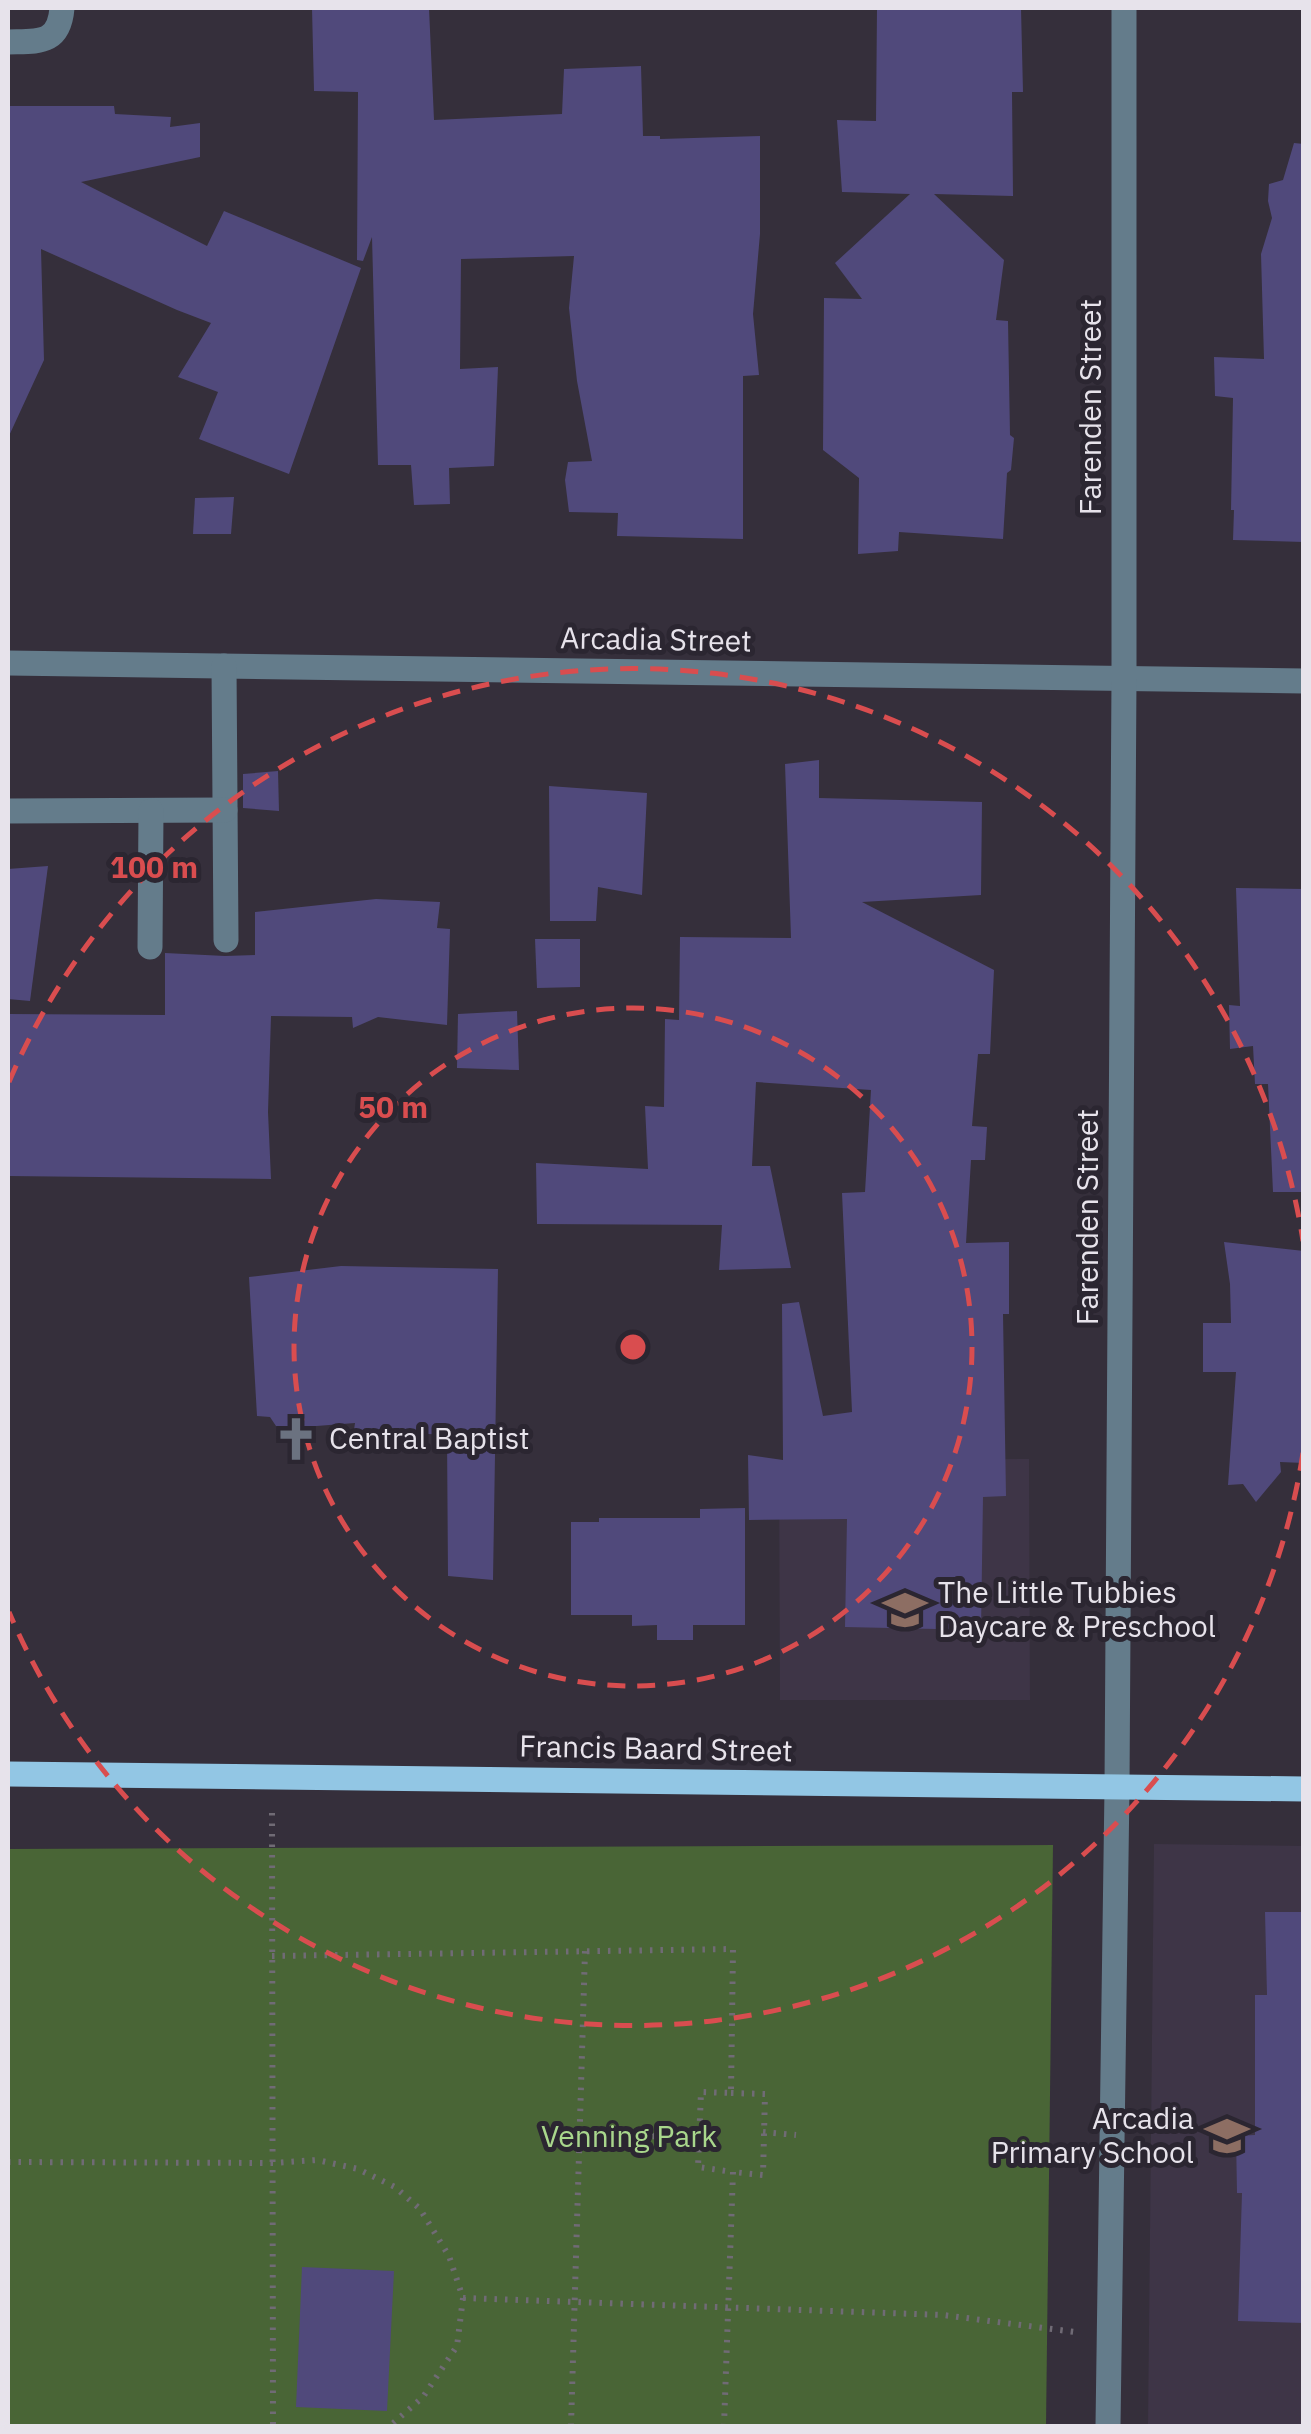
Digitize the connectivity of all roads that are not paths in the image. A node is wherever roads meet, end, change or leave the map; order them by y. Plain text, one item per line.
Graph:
1 (62, 8) edge
2 (1124, 8) edge
3 (8, 42) edge
4 (8, 663) edge
5 (224, 666) junction
6 (1124, 679) junction
7 (1304, 680) edge
8 (225, 810) junction
9 (8, 811) edge
10 (151, 812) junction
11 (226, 940) dead end
12 (150, 947) dead end
13 (8, 1774) edge
14 (1116, 1788) junction
15 (1304, 1789) edge
16 (1108, 2426) edge

1 - 3 street
2 - 6 street, Farenden Street
4 - 5 street, Arcadia Street
5 - 6 street, Arcadia Street
5 - 8 street
6 - 7 street, Arcadia Street
6 - 14 street, Farenden Street
8 - 10 street
8 - 11 street
9 - 10 street
10 - 12 street
13 - 14 main road, Francis Baard Street
14 - 15 main road, Francis Baard Street
14 - 16 street, Farenden Street

